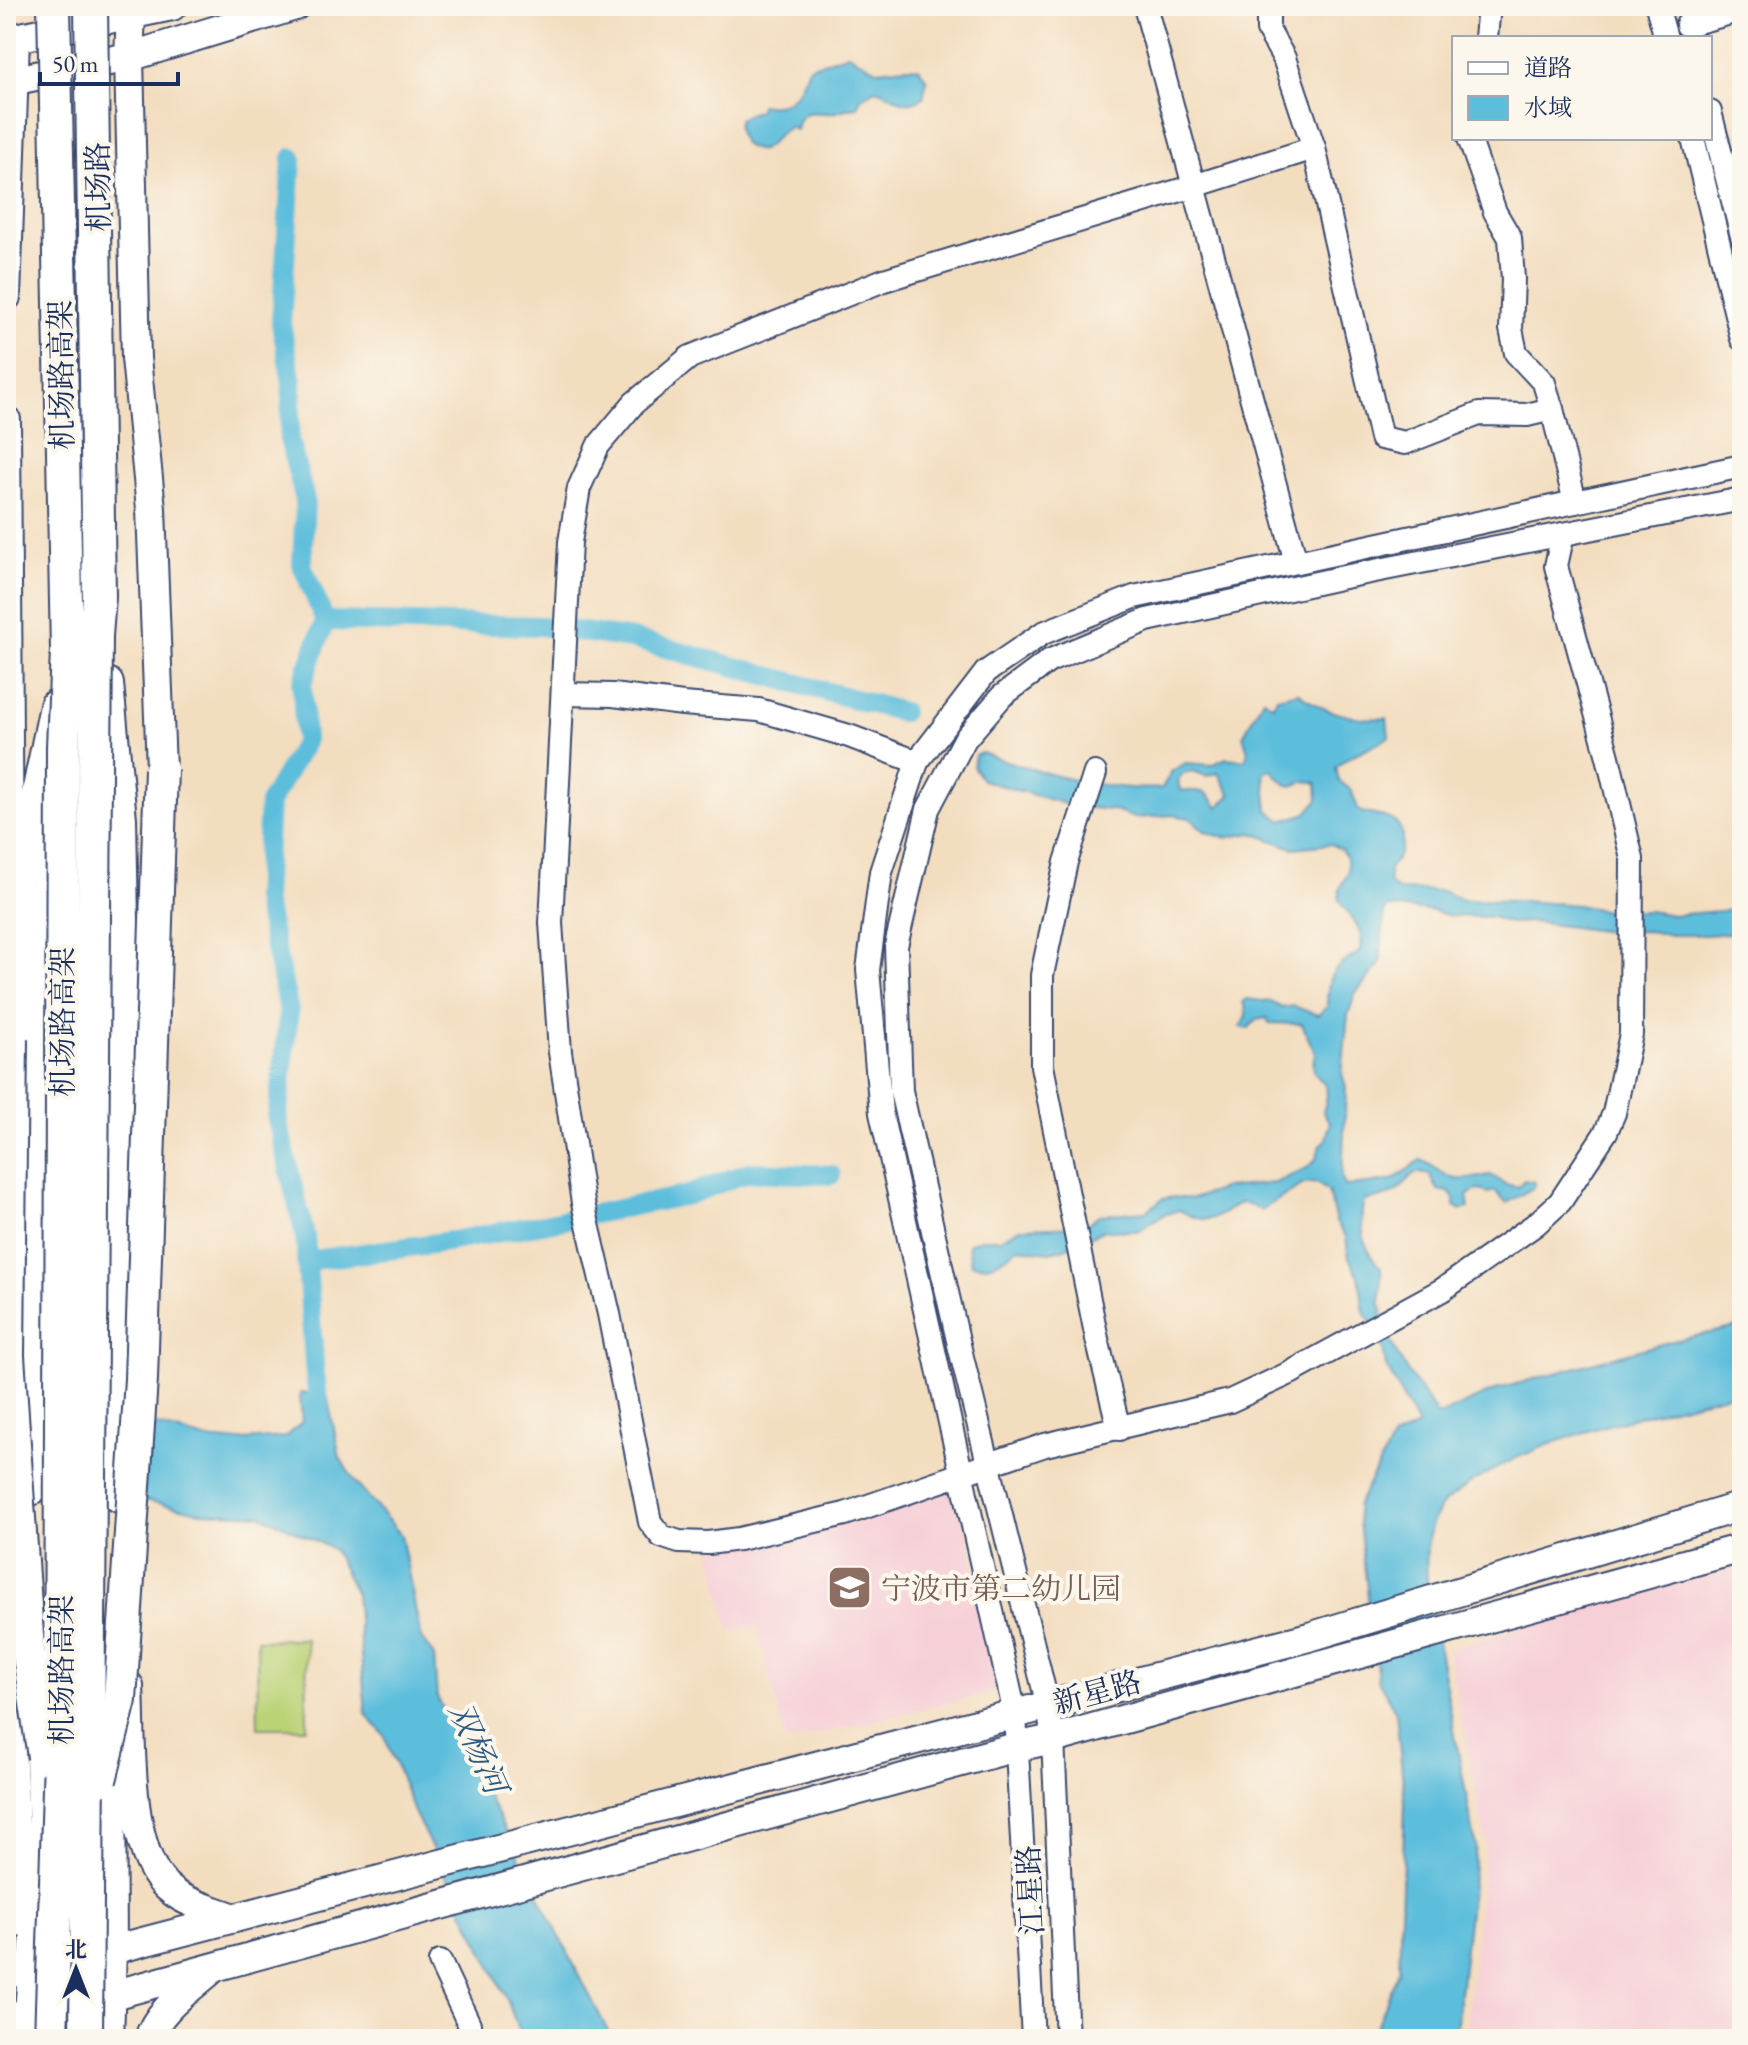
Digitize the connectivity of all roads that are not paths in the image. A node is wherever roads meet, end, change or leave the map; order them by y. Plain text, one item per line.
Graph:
1 (54, 6) edge
2 (91, 6) edge
3 (172, 6) edge
4 (295, 6) edge
5 (1145, 6) edge
6 (1268, 6) edge
7 (1489, 6) edge
8 (1657, 6) edge
9 (1742, 10) edge
10 (131, 15) junction
11 (1687, 23) edge
12 (1486, 36) edge
13 (1665, 36) edge
14 (11, 39) edge
15 (129, 57) junction
16 (10, 81) edge
17 (1712, 120) edge
18 (1470, 140) edge
19 (1693, 140) edge
20 (1314, 148) junction
21 (1194, 186) junction
22 (1742, 236) edge
23 (6, 297) edge
24 (1742, 339) edge
25 (1552, 409) junction
26 (6, 420) edge
27 (1742, 466) edge
28 (1742, 499) edge
29 (1575, 502) junction
30 (1563, 534) junction
31 (1296, 562) junction
32 (99, 597) junction
33 (67, 651) junction
34 (564, 694) junction
35 (917, 762) junction
36 (161, 769) joint
37 (1095, 773) dead end
38 (11, 1038) junction
39 (6, 1124) edge
40 (31, 1304) joint
41 (122, 1308) joint
42 (1119, 1429) junction
43 (988, 1463) junction
44 (962, 1472) junction
45 (119, 1498) junction
46 (1742, 1506) edge
47 (1742, 1548) edge
48 (6, 1648) edge
49 (1048, 1706) junction
50 (1015, 1714) junction
51 (1053, 1739) junction
52 (1016, 1747) junction
53 (72, 1834) junction
54 (234, 1918) junction
55 (112, 1950) junction
56 (440, 1962) dead end
57 (216, 1966) junction
58 (18, 1972) edge
59 (109, 1996) junction
60 (20, 2024) edge
61 (51, 2039) edge
62 (86, 2039) edge
63 (109, 2039) edge
64 (149, 2039) edge
65 (470, 2039) edge
66 (1033, 2039) edge
67 (1067, 2039) edge

1 - 33 highway, 机场路高架, bridge
2 - 32 highway, 机场路高架, bridge
3 - 10 main road
4 - 15 main road
5 - 21 street
6 - 20 street
7 - 12 street
8 - 13 street
9 - 11 street
10 - 14 main road
10 - 15 main road, 机场路
14 - 16 main road
15 - 16 main road
15 - 36 main road, 机场路
16 - 23 main road
17 - 22 street
18 - 25 street
19 - 24 street
20 - 21 street
20 - 25 street
21 - 31 street
21 - 34 street
25 - 29 street
26 - 38 main road
27 - 29 street, 江星路
28 - 30 street, 江星路
29 - 31 street, 江星路
30 - 42 street
30 - 43 street, 江星路
31 - 35 street, 江星路
32 - 41 highway, bridge
32 - 53 highway, 机场路高架, bridge
33 - 40 highway, bridge
33 - 53 highway, 机场路高架, bridge
34 - 35 street
34 - 44 street
35 - 44 street, 江星路
36 - 53 highway, bridge
37 - 42 street
38 - 39 main road
38 - 53 highway, bridge
40 - 58 main road
41 - 45 main road
42 - 43 street
43 - 44 street
43 - 49 street, 江星路
44 - 50 street, 江星路
45 - 54 main road
45 - 55 main road
46 - 49 main road, 新星路
47 - 51 main road, 新星路
48 - 58 main road
49 - 50 main road, 新星路
49 - 51 street, 江星路
50 - 52 street, 江星路
50 - 54 main road, 新星路
51 - 52 main road, 新星路
51 - 67 street, 江星路
52 - 57 main road, 新星路
52 - 66 street, 江星路
53 - 61 highway, 机场路高架, bridge
53 - 62 highway, 机场路高架, bridge
54 - 55 main road, 新星路
55 - 58 main road, 新星路
55 - 59 main road
56 - 65 street
57 - 59 main road, 新星路
57 - 64 main road
58 - 60 main road
59 - 60 main road, 新星路
59 - 63 main road

